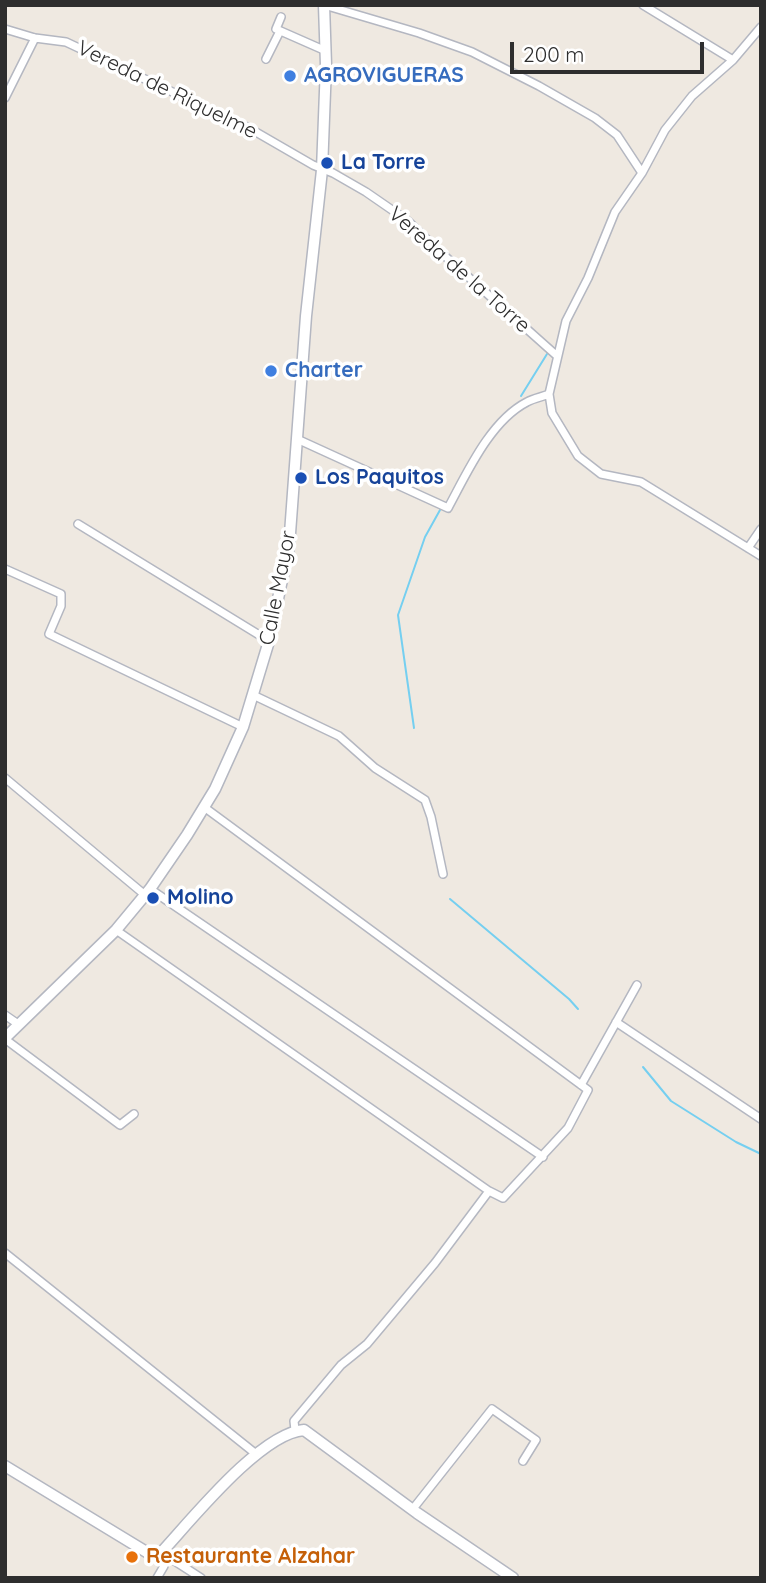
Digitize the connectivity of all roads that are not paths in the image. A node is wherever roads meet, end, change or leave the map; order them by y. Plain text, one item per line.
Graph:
1 (324, 5) edge
2 (643, 5) edge
3 (281, 17) dead end
4 (761, 27) edge
5 (5, 29) edge
6 (280, 31) junction
7 (35, 38) junction
8 (326, 51) junction
9 (266, 59) dead end
10 (733, 60) junction
11 (5, 99) edge
12 (322, 170) junction
13 (642, 173) junction
14 (556, 355) junction
15 (549, 394) junction
16 (297, 439) junction
17 (78, 524) dead end
18 (761, 529) edge
19 (748, 548) junction
20 (761, 556) edge
21 (5, 569) edge
22 (269, 641) junction
23 (253, 695) junction
24 (243, 727) junction
25 (5, 778) edge
26 (204, 807) junction
27 (443, 874) dead end
28 (147, 892) junction
29 (116, 930) junction
30 (637, 985) dead end
31 (5, 1015) edge
32 (616, 1023) junction
33 (18, 1024) junction
34 (5, 1038) edge
35 (581, 1084) junction
36 (134, 1114) dead end
37 (761, 1119) edge
38 (543, 1157) junction
39 (489, 1191) junction
40 (5, 1253) edge
41 (295, 1430) junction
42 (256, 1454) junction
43 (523, 1461) dead end
44 (5, 1466) edge
45 (412, 1510) junction
46 (159, 1555) junction
47 (157, 1578) edge
48 (201, 1578) edge
49 (513, 1578) edge

1 - 8 main road, Calle Mayor
1 - 13 street
2 - 10 street
3 - 6 street
4 - 10 street
5 - 7 street, Vereda de Riquelme
6 - 8 street
6 - 9 street
7 - 11 street
7 - 12 street, Vereda de Riquelme
8 - 12 main road, Calle Mayor
10 - 13 street
12 - 14 street, Vereda de la Torre
12 - 16 main road, Calle Mayor
13 - 14 street
14 - 15 street
15 - 16 street
15 - 19 street
16 - 22 main road, Calle Mayor
17 - 22 street
18 - 19 street
19 - 20 street
21 - 24 street
22 - 23 main road, Calle Mayor
23 - 24 main road, Calle Mayor
23 - 27 street
24 - 26 main road, Calle Mayor
25 - 28 street
26 - 28 main road, Calle Mayor
26 - 35 street
28 - 29 main road, Calle Mayor
28 - 38 street
29 - 33 main road, Calle Mayor
29 - 39 street
30 - 32 street
31 - 33 street
32 - 35 street
32 - 37 street
33 - 34 main road, Calle Mayor
34 - 36 street
35 - 38 street
38 - 39 street
39 - 41 street
40 - 42 street
41 - 42 main road
41 - 45 main road
42 - 46 main road
43 - 45 street
44 - 46 main road
45 - 49 main road
46 - 47 street
46 - 48 street

